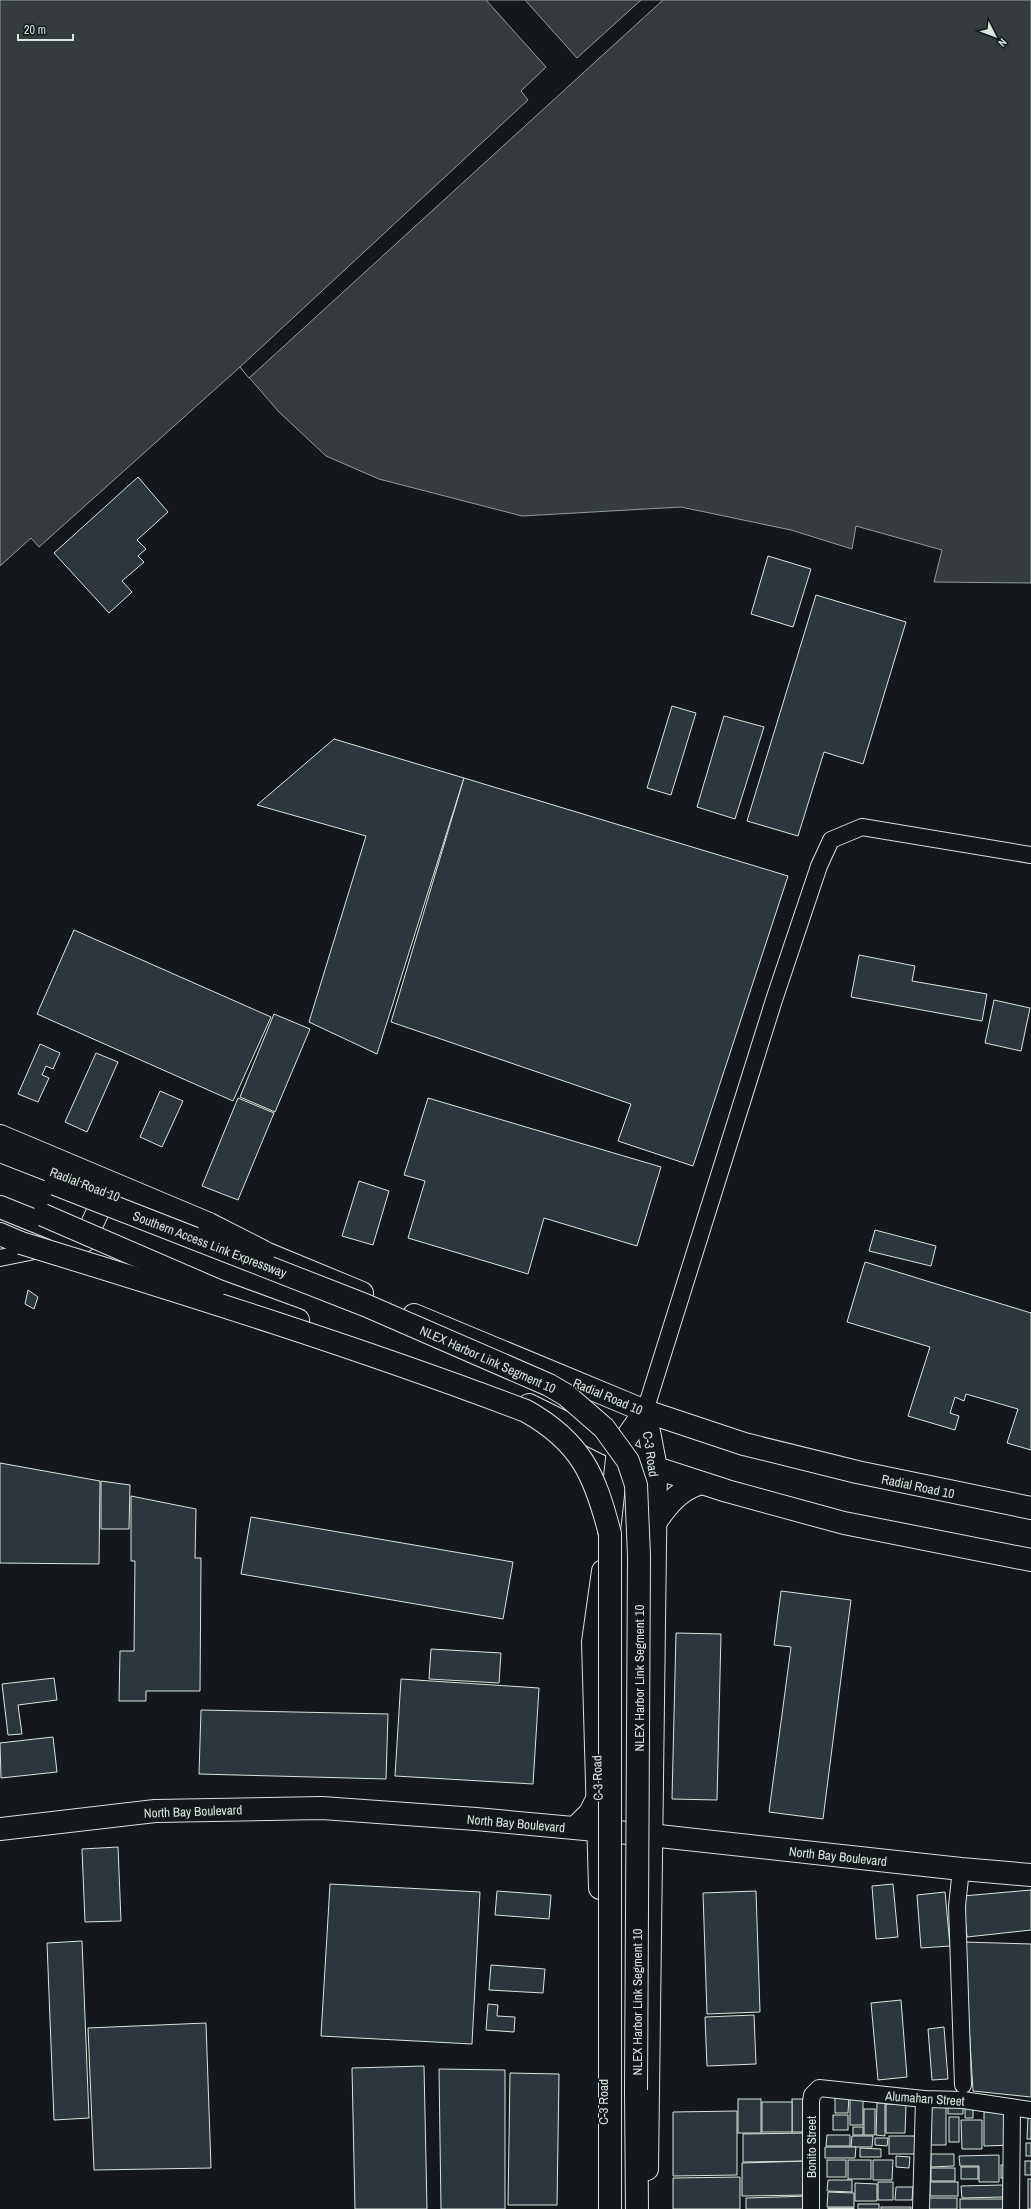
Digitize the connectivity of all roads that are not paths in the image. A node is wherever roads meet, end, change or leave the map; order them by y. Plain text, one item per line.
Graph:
1 (1031, 855) edge
2 (0, 1136) edge
3 (0, 1151) edge
4 (55, 1184) dead end
5 (107, 1192) junction
6 (0, 1207) edge
7 (43, 1215) dead end
8 (0, 1234) edge
9 (84, 1242) junction
10 (0, 1258) edge
11 (365, 1305) junction
12 (347, 1347) junction
13 (645, 1412) junction
14 (553, 1416) junction
15 (618, 1450) junction
16 (656, 1468) junction
17 (701, 1483) junction
18 (612, 1503) junction
19 (1031, 1508) edge
20 (655, 1523) junction
21 (1031, 1560) edge
22 (598, 1797) junction
23 (575, 1828) junction
24 (0, 1829) edge
25 (598, 1830) junction
26 (650, 1835) junction
27 (960, 1869) junction
28 (1031, 1875) edge
29 (963, 2085) dead end
30 (819, 2088) joint
31 (924, 2099) junction
32 (1012, 2108) junction
33 (1031, 2110) edge
34 (602, 2209) edge
35 (610, 2209) edge
36 (637, 2209) edge
37 (647, 2209) edge
38 (811, 2209) edge
39 (921, 2209) edge
40 (1011, 2209) edge

1 - 13 street
2 - 11 main road, bridge
3 - 5 main road, Radial Road 10
4 - 11 main road, Southern Access Link Expressway, bridge
5 - 9 main road
5 - 13 main road, Radial Road 10
6 - 9 main road
7 - 12 main road, bridge
8 - 12 main road, bridge
9 - 10 street
9 - 14 main road
11 - 36 main road, NLEX Harbor Link Segment 10, bridge
12 - 35 main road, NLEX Harbor Link Segment 10, bridge
13 - 15 main road, C-3 Road
13 - 16 main road, C-3 Road
13 - 19 main road, Radial Road 10
14 - 15 main road
14 - 18 main road
15 - 16 main road
15 - 18 main road, C-3 Road
16 - 17 main road
16 - 20 main road, C-3 Road
17 - 20 main road
17 - 21 main road
18 - 22 main road, C-3 Road
20 - 26 main road, C-3 Road
22 - 23 main road
22 - 25 main road, C-3 Road
23 - 24 main road, North Bay Boulevard
23 - 25 main road, North Bay Boulevard
25 - 26 main road, North Bay Boulevard
25 - 34 main road, C-3 Road
26 - 27 main road, North Bay Boulevard
26 - 37 main road, C-3 Road
27 - 28 main road, North Bay Boulevard
27 - 29 street
30 - 31 street, Alumahan Street
30 - 38 street, Bonito Street
31 - 32 street, Alumahan Street
31 - 39 street
32 - 33 street, Alumahan Street
32 - 40 street

